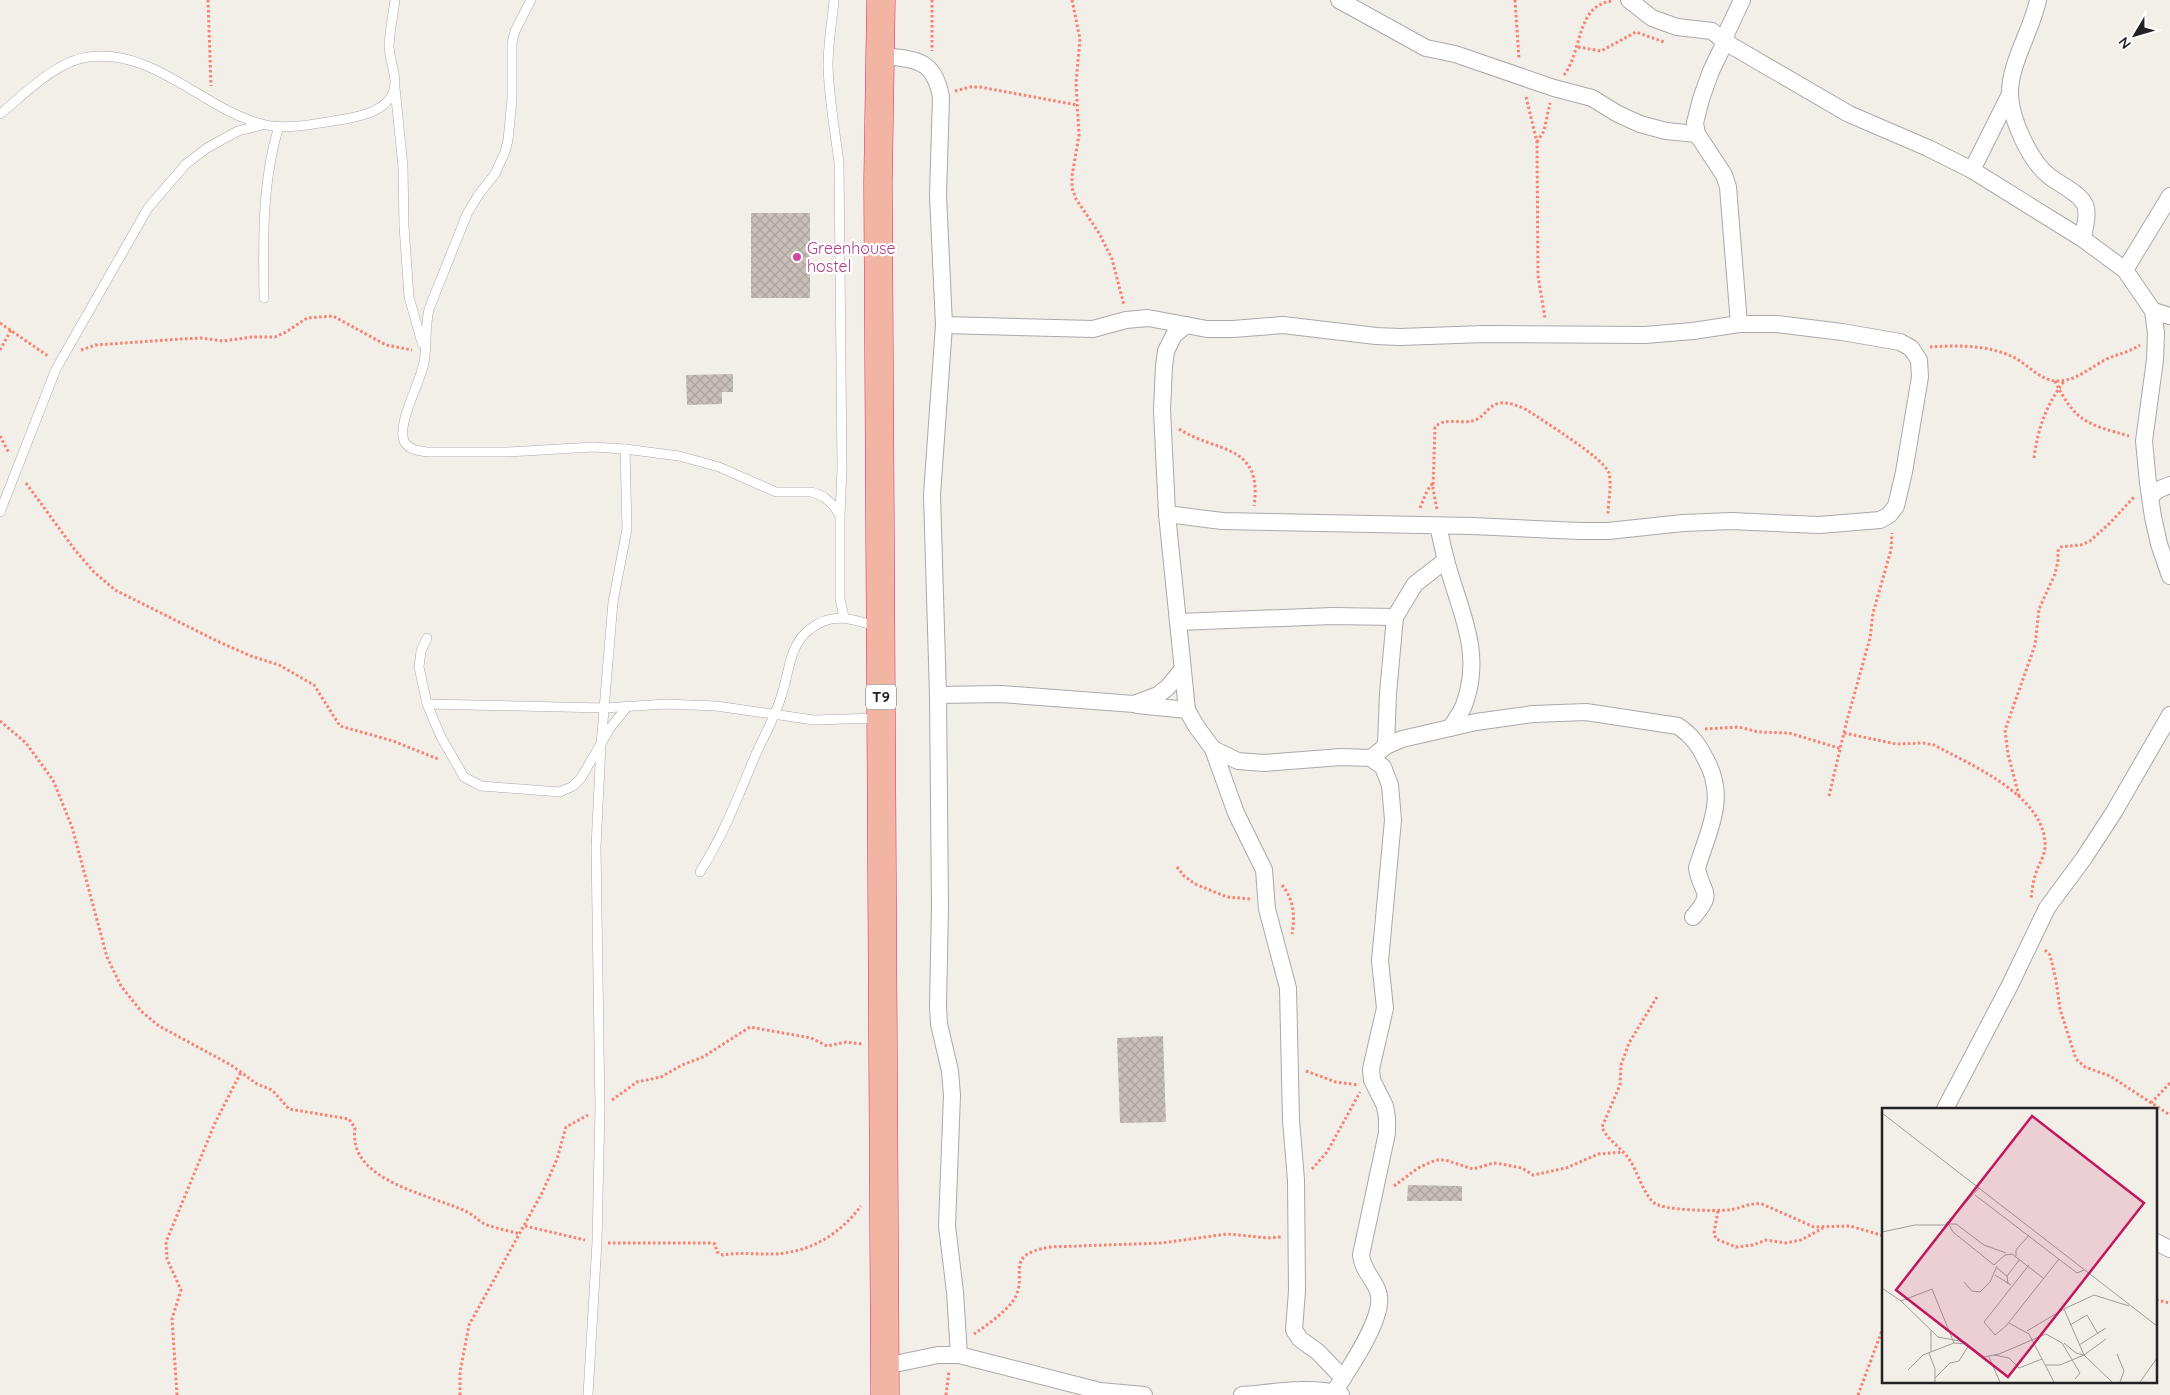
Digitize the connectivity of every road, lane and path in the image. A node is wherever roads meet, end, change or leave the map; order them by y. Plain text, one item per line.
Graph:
1 (208, 0) edge
2 (395, 0) edge
3 (531, 0) edge
4 (834, 0) edge
5 (881, 0) edge
6 (932, 0) edge
7 (1072, 0) edge
8 (1339, 0) edge
9 (1514, 0) edge
10 (1619, 0) edge
11 (1629, 0) edge
12 (1742, 0) edge
13 (2038, 0) edge
14 (1689, 29) junction
15 (1725, 42) junction
16 (1578, 47) junction
17 (880, 56) junction
18 (932, 71) junction
19 (1519, 76) junction
20 (395, 85) junction
21 (1554, 88) junction
22 (2010, 94) junction
23 (941, 97) junction
24 (210, 100) junction
25 (1077, 105) junction
26 (0, 114) edge
27 (263, 125) junction
28 (279, 126) junction
29 (1697, 134) junction
30 (1537, 142) junction
31 (1972, 170) junction
32 (2170, 196) edge
33 (2082, 239) junction
34 (2125, 270) junction
35 (264, 298) dead end
36 (2153, 311) junction
37 (2170, 316) edge
38 (1126, 320) junction
39 (0, 323) edge
40 (1740, 324) junction
41 (944, 325) junction
42 (1186, 325) junction
43 (11, 330) junction
44 (2156, 333) junction
45 (1549, 334) junction
46 (1911, 348) junction
47 (0, 350) edge
48 (425, 352) junction
49 (64, 355) junction
50 (2066, 380) junction
51 (2055, 381) junction
52 (2059, 389) junction
53 (1162, 410) junction
54 (2144, 441) junction
55 (625, 448) junction
56 (2034, 458) dead end
57 (17, 469) junction
58 (1434, 482) junction
59 (2170, 485) edge
60 (2149, 490) junction
61 (0, 512) edge
62 (1167, 514) junction
63 (1889, 515) junction
64 (840, 516) junction
65 (2153, 517) junction
66 (1252, 521) junction
67 (1414, 525) junction
68 (1438, 526) junction
69 (1608, 531) junction
70 (2170, 535) edge
71 (1446, 560) junction
72 (2170, 576) edge
73 (844, 617) junction
74 (1395, 617) junction
75 (1179, 622) junction
76 (881, 628) junction
77 (427, 638) dead end
78 (1182, 670) junction
79 (938, 695) junction
80 (428, 704) junction
81 (1134, 704) junction
82 (627, 706) junction
83 (604, 708) junction
84 (1187, 710) junction
85 (774, 714) junction
86 (2170, 715) edge
87 (881, 718) junction
88 (0, 721) edge
89 (1450, 728) junction
90 (1690, 734) junction
91 (1844, 734) junction
92 (601, 744) junction
93 (1386, 746) junction
94 (1213, 749) junction
95 (1842, 749) junction
96 (1371, 758) junction
97 (464, 777) junction
98 (1829, 796) dead end
99 (2019, 796) junction
100 (1177, 867) dead end
101 (700, 872) dead end
102 (2030, 902) dead end
103 (1267, 909) junction
104 (1693, 917) dead end
105 (2033, 938) junction
106 (1657, 997) dead end
107 (884, 1048) junction
108 (1290, 1064) junction
109 (241, 1072) junction
110 (2170, 1082) edge
111 (2151, 1103) junction
112 (600, 1108) junction
113 (1947, 1108) edge
114 (2170, 1115) edge
115 (1624, 1152) junction
116 (1296, 1180) junction
117 (1373, 1202) junction
118 (864, 1203) dead end
119 (1718, 1210) junction
120 (525, 1226) junction
121 (1824, 1228) junction
122 (520, 1234) junction
123 (1296, 1234) junction
124 (1882, 1235) edge
125 (597, 1242) junction
126 (2158, 1243) edge
127 (2170, 1249) edge
128 (1882, 1330) edge
129 (959, 1350) junction
130 (885, 1366) junction
131 (1339, 1390) edge
132 (177, 1395) edge
133 (460, 1395) edge
134 (588, 1395) edge
135 (885, 1395) edge
136 (946, 1395) edge
137 (1144, 1395) edge
138 (1242, 1395) edge
139 (1858, 1395) edge

1 - 24 path
2 - 20 lane
3 - 48 lane
4 - 64 lane
5 - 17 highway, T9
6 - 18 path
7 - 25 path
8 - 19 street
9 - 19 path
10 - 16 path
11 - 14 street
12 - 15 street
13 - 22 street
14 - 15 street
14 - 16 path
15 - 29 street
15 - 31 street
16 - 21 path
17 - 18 street
17 - 76 highway, T9
18 - 23 street
19 - 21 street
19 - 30 path
20 - 28 lane
20 - 48 lane
21 - 29 street
21 - 30 path
22 - 31 street
22 - 33 street
23 - 25 path
23 - 41 street
24 - 26 lane
24 - 27 lane
25 - 38 path
27 - 28 lane
27 - 49 lane
28 - 35 lane
29 - 40 street
30 - 45 path
31 - 33 street
32 - 34 street
33 - 34 street
34 - 36 street
36 - 37 street
36 - 44 street
38 - 41 street
38 - 42 street
39 - 43 path
40 - 45 street
40 - 46 street
41 - 79 street
42 - 45 street
42 - 53 street
43 - 47 path
43 - 49 path
44 - 50 path
44 - 54 street
46 - 51 path
46 - 63 street
48 - 49 path
48 - 55 lane
49 - 57 lane
50 - 51 path
50 - 52 path
51 - 52 path
52 - 54 path
52 - 56 path
53 - 62 street
53 - 66 path
54 - 60 street
55 - 64 lane
55 - 83 lane
57 - 61 lane
57 - 97 path
58 - 67 path
58 - 68 path
58 - 69 path
59 - 60 street
60 - 65 street
60 - 99 path
62 - 66 street
62 - 75 street
63 - 69 street
63 - 91 path
64 - 73 lane
65 - 70 street
65 - 72 street
66 - 67 street
67 - 68 street
68 - 69 street
68 - 71 street
71 - 74 street
71 - 89 street
73 - 76 lane
73 - 85 lane
74 - 75 street
74 - 93 street
75 - 78 street
76 - 87 highway, T9
77 - 80 lane
78 - 81 street
78 - 84 street
79 - 81 street
79 - 129 street
80 - 83 lane
80 - 97 lane
81 - 84 street
82 - 83 lane
82 - 85 lane
82 - 92 lane
83 - 92 lane
84 - 94 street
85 - 87 lane
85 - 101 lane
86 - 105 street
87 - 107 highway, T9
88 - 109 path
89 - 90 street
89 - 93 street
90 - 95 path
90 - 104 street
91 - 95 path
91 - 99 path
92 - 97 lane
92 - 112 lane
93 - 96 street
94 - 96 street
94 - 103 street
95 - 98 path
96 - 117 street
99 - 102 path
100 - 103 path
103 - 108 street
105 - 111 path
105 - 113 street
106 - 115 path
107 - 112 path
107 - 130 highway, T9
108 - 116 street
108 - 116 path
109 - 122 path
109 - 132 path
110 - 111 path
111 - 114 path
112 - 120 path
112 - 125 lane
115 - 117 path
115 - 119 path
116 - 123 street
117 - 131 street
118 - 125 path
119 - 121 path
119 - 121 path
120 - 122 path
120 - 125 path
121 - 124 path
122 - 133 path
123 - 129 path
123 - 131 street
125 - 134 lane
126 - 127 street
128 - 139 path
129 - 130 street
129 - 136 path
129 - 137 street
130 - 135 highway, T9
131 - 138 street

